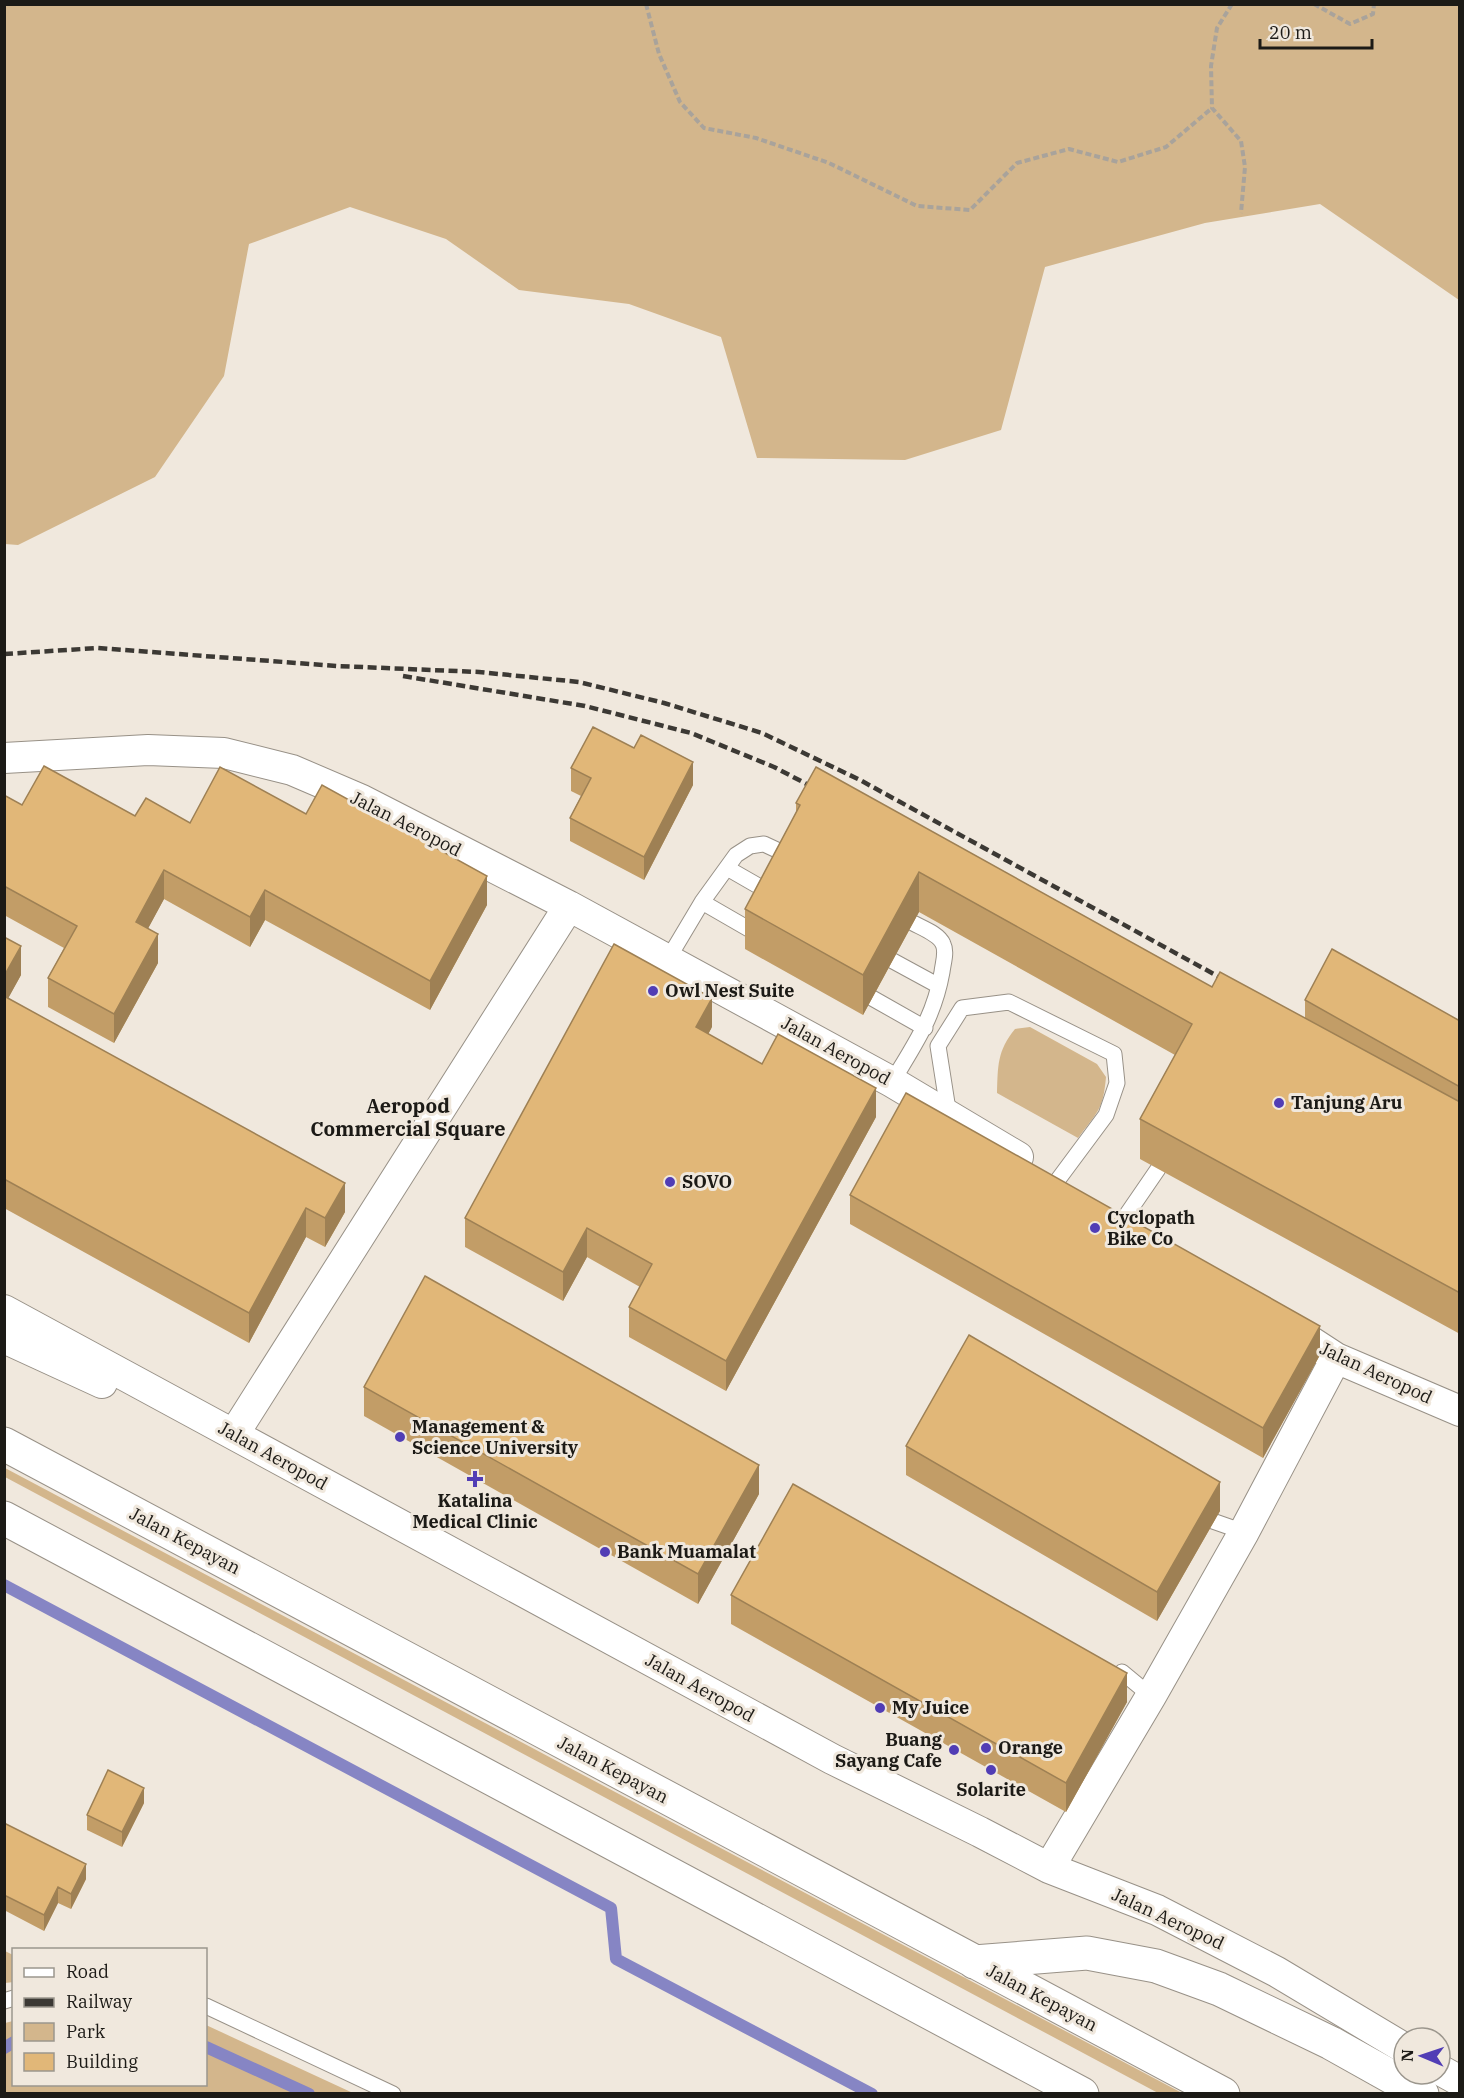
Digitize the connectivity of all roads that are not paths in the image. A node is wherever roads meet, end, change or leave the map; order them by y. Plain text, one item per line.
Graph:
1 (4, 758) edge
2 (794, 858) edge
3 (727, 868) junction
4 (774, 895) edge
5 (702, 902) junction
6 (569, 906) junction
7 (913, 923) edge
8 (754, 932) edge
9 (668, 959) junction
10 (893, 961) edge
11 (939, 986) junction
12 (872, 998) edge
13 (925, 1028) junction
14 (892, 1082) junction
15 (949, 1116) junction
16 (1158, 1169) edge
17 (1067, 1187) joint
18 (1123, 1220) edge
19 (4, 1310) edge
20 (1268, 1314) edge
21 (4, 1338) edge
22 (1336, 1358) junction
23 (144, 1385) junction
24 (1460, 1411) edge
25 (234, 1434) junction
26 (4, 1444) edge
27 (4, 1518) edge
28 (1204, 1518) edge
29 (1244, 1532) junction
30 (1122, 1672) edge
31 (1151, 1696) junction
32 (1049, 1868) junction
33 (974, 1962) junction
34 (207, 2006) edge
35 (1392, 2041) edge
36 (393, 2094) edge
37 (1082, 2094) edge
38 (1223, 2094) edge
39 (1422, 2094) edge

1 - 6 street, Jalan Aeropod
2 - 3 lane
3 - 4 lane
3 - 5 lane
5 - 8 lane
5 - 9 lane
6 - 9 street, Jalan Aeropod
6 - 25 street
7 - 11 lane
9 - 14 street, Jalan Aeropod
10 - 11 lane
11 - 13 lane
12 - 13 lane
13 - 14 lane
14 - 15 street, Jalan Aeropod
15 - 17 street, Jalan Aeropod
15 - 17 lane
16 - 18 lane
19 - 23 street, Jalan Aeropod
20 - 22 street, Jalan Aeropod
21 - 23 street
22 - 24 street, Jalan Aeropod
22 - 29 street
23 - 25 street, Jalan Aeropod
25 - 32 street, Jalan Aeropod
26 - 33 highway, Jalan Kepayan
27 - 37 highway
28 - 29 lane
29 - 31 street
30 - 31 lane
31 - 32 street
32 - 35 street, Jalan Aeropod
33 - 38 highway, Jalan Kepayan
33 - 39 highway
34 - 36 lane

